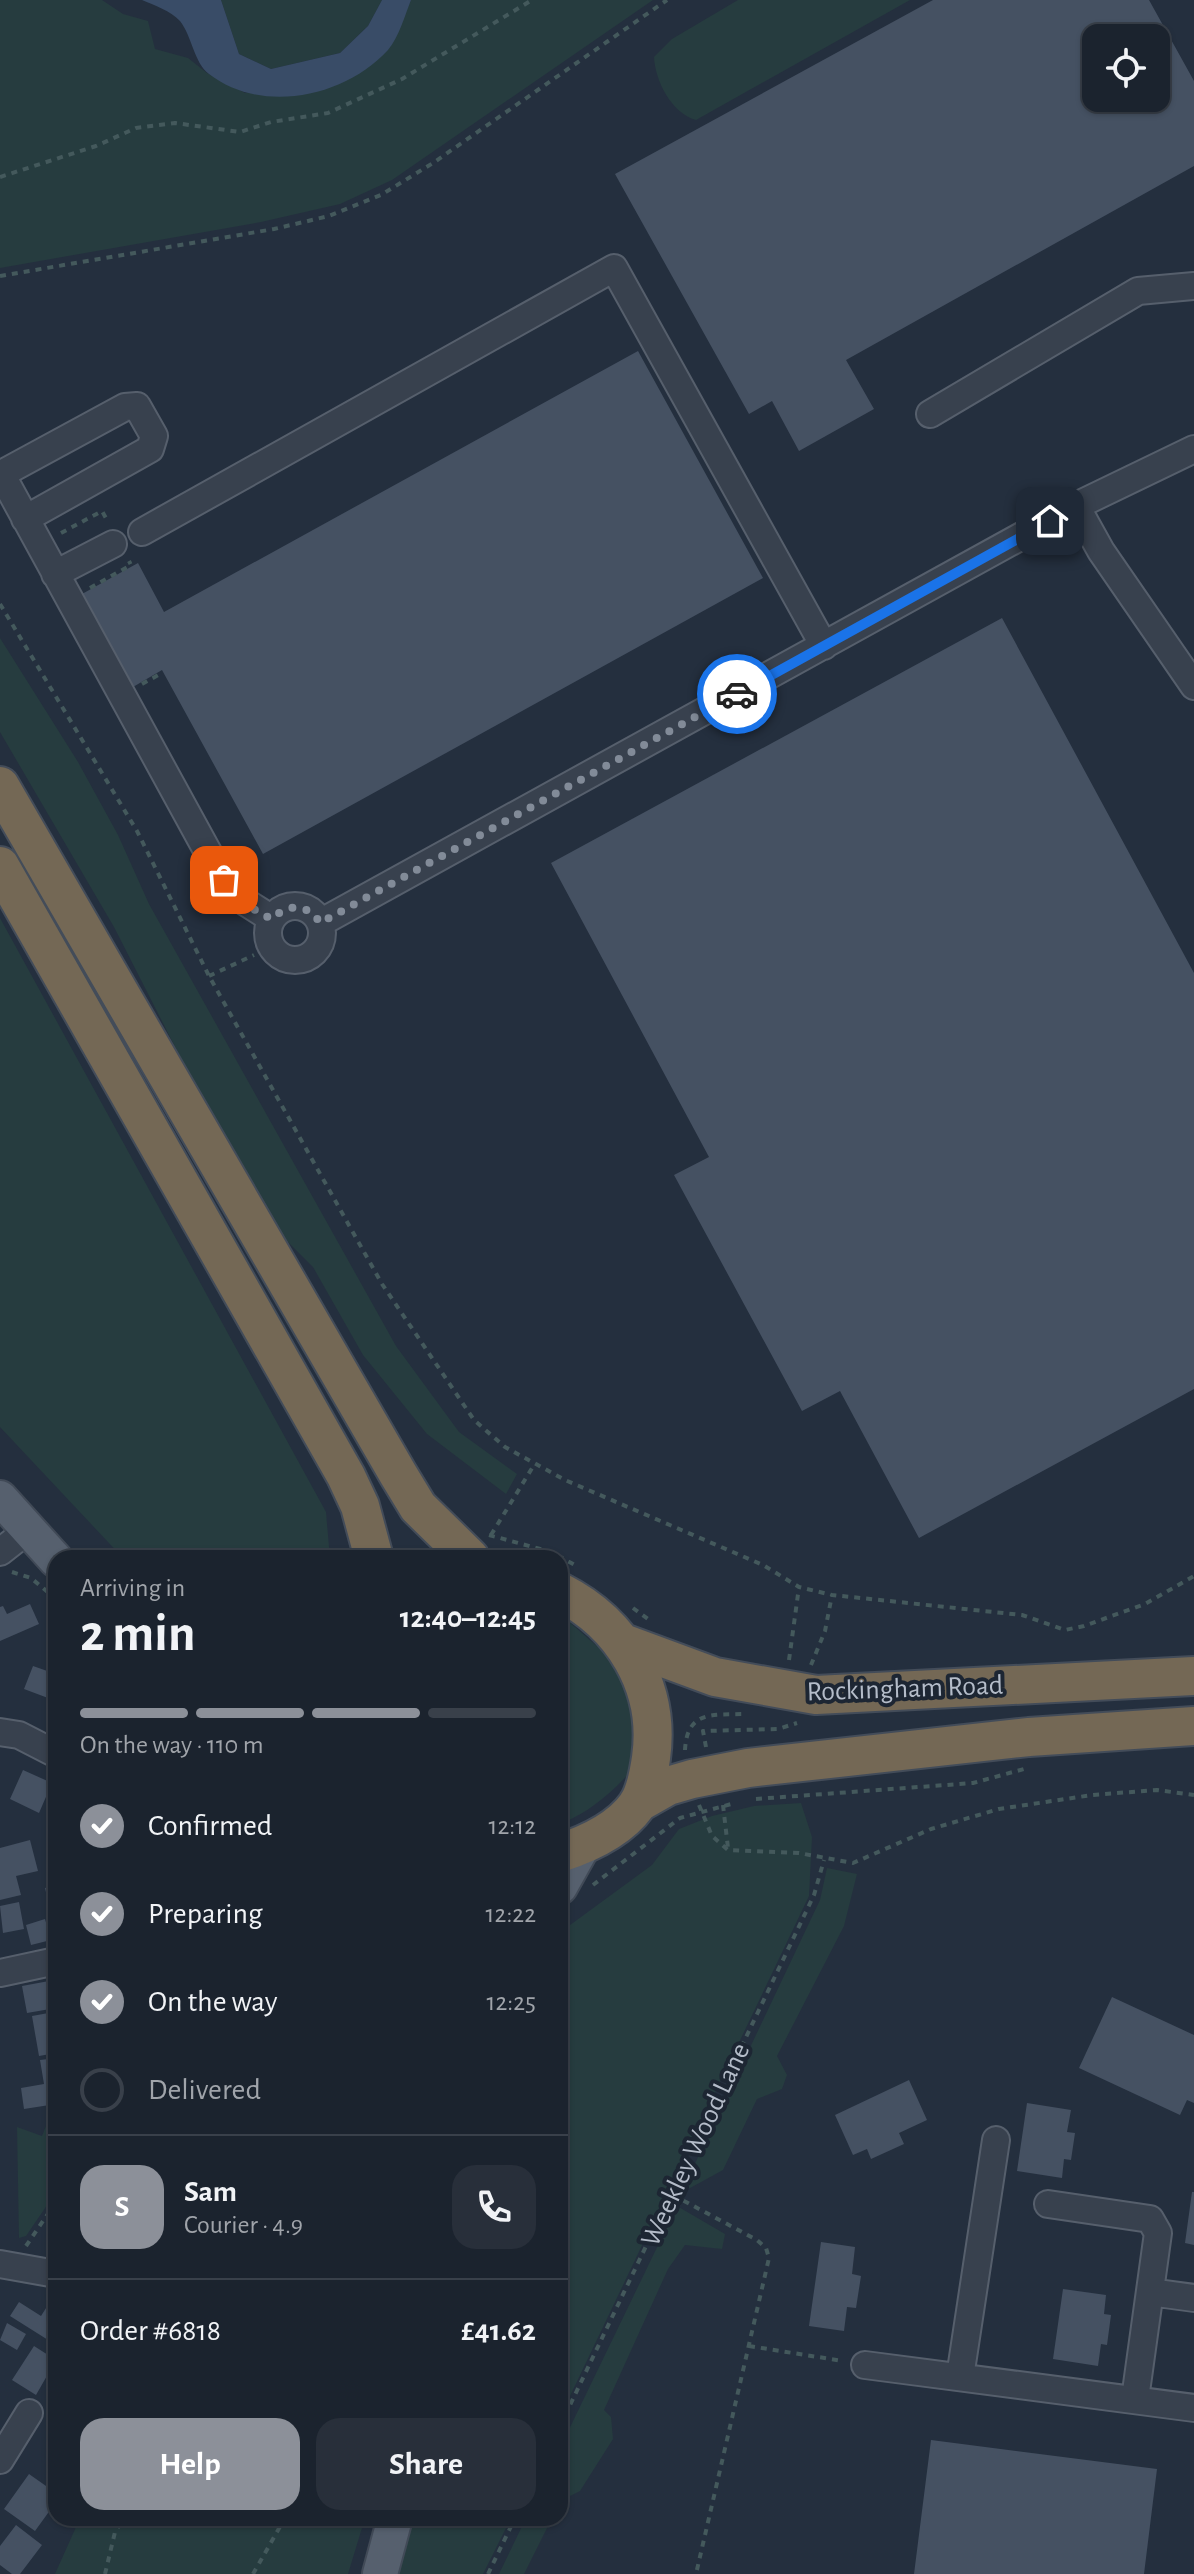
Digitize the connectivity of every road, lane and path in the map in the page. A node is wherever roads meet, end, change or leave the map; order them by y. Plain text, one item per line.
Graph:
1 (532, 0) edge
2 (667, 0) edge
3 (0, 177) edge
4 (0, 276) edge
5 (1194, 286) edge
6 (930, 414) dead end
7 (1194, 449) edge
8 (1076, 506) junction
9 (25, 519) junction
10 (142, 532) dead end
11 (55, 536) dead end
12 (115, 540) junction
13 (55, 574) junction
14 (80, 593) dead end
15 (0, 604) edge
16 (824, 646) junction
17 (162, 673) dead end
18 (1194, 686) edge
19 (135, 689) dead end
20 (0, 786) edge
21 (0, 866) edge
22 (272, 919) junction
23 (320, 923) junction
24 (254, 955) dead end
25 (209, 976) junction
26 (534, 1465) junction
27 (0, 1499) edge
28 (28, 1530) junction
29 (480, 1547) edge
30 (372, 1550) edge
31 (48, 1551) edge
32 (3, 1560) edge
33 (1194, 1576) edge
34 (799, 1587) junction
35 (48, 1592) edge
36 (832, 1595) junction
37 (568, 1597) edge
38 (623, 1643) junction
39 (788, 1670) dead end
40 (809, 1673) dead end
41 (1194, 1676) edge
42 (751, 1714) dead end
43 (806, 1721) dead end
44 (1194, 1726) edge
45 (0, 1732) edge
46 (48, 1750) edge
47 (707, 1751) dead end
48 (687, 1758) dead end
49 (1034, 1766) dead end
50 (1194, 1795) edge
51 (752, 1799) dead end
52 (722, 1802) junction
53 (638, 1803) junction
54 (738, 1803) dead end
55 (701, 1811) junction
56 (572, 1849) edge
57 (728, 1850) junction
58 (824, 1860) junction
59 (571, 1898) edge
60 (48, 1963) edge
61 (0, 1973) edge
62 (996, 2140) dead end
63 (673, 2195) junction
64 (1048, 2204) dead end
65 (48, 2212) edge
66 (11, 2257) edge
67 (48, 2271) edge
68 (1150, 2292) junction
69 (1194, 2298) edge
70 (749, 2346) junction
71 (865, 2365) joint
72 (960, 2377) junction
73 (1135, 2399) junction
74 (1194, 2408) edge
75 (568, 2410) edge
76 (29, 2413) dead end
77 (0, 2460) edge
78 (119, 2526) edge
79 (280, 2526) edge
80 (393, 2526) edge
81 (511, 2526) edge
82 (105, 2574) edge
83 (253, 2574) edge
84 (380, 2574) edge
85 (488, 2574) edge
86 (696, 2574) edge

1 - 3 path
2 - 4 path
5 - 6 street
7 - 8 street
8 - 16 street
8 - 18 street
9 - 9 street
9 - 13 street
10 - 16 street
11 - 12 path
12 - 13 street
12 - 14 path
13 - 22 street
15 - 25 path
16 - 23 street
17 - 19 path
20 - 29 highway
21 - 30 highway
22 - 23 street
22 - 23 street
24 - 25 path
25 - 26 path
26 - 29 path
26 - 34 path
27 - 28 main road
28 - 31 main road
28 - 32 street
32 - 35 path
33 - 36 path
34 - 36 path
34 - 39 path
36 - 40 path
37 - 38 highway
38 - 41 highway, Rockingham Road
38 - 53 highway
42 - 48 path
43 - 47 path
44 - 53 highway, Rockingham Road
45 - 46 street
49 - 51 path
50 - 58 path
52 - 54 path
52 - 55 path
52 - 57 path
53 - 56 highway, Rockingham Road
55 - 57 path
55 - 59 path
56 - 59 main road
57 - 58 path
58 - 63 path, Weekley Wood Lane
60 - 61 street
62 - 72 street
63 - 70 path
63 - 75 path, Weekley Wood Lane
64 - 68 street
65 - 66 path
66 - 67 street
68 - 69 street
68 - 73 street
70 - 71 path
70 - 86 path
71 - 72 street
72 - 73 street
73 - 74 street
76 - 77 street
78 - 82 path
79 - 83 path
80 - 84 main road
81 - 85 path

